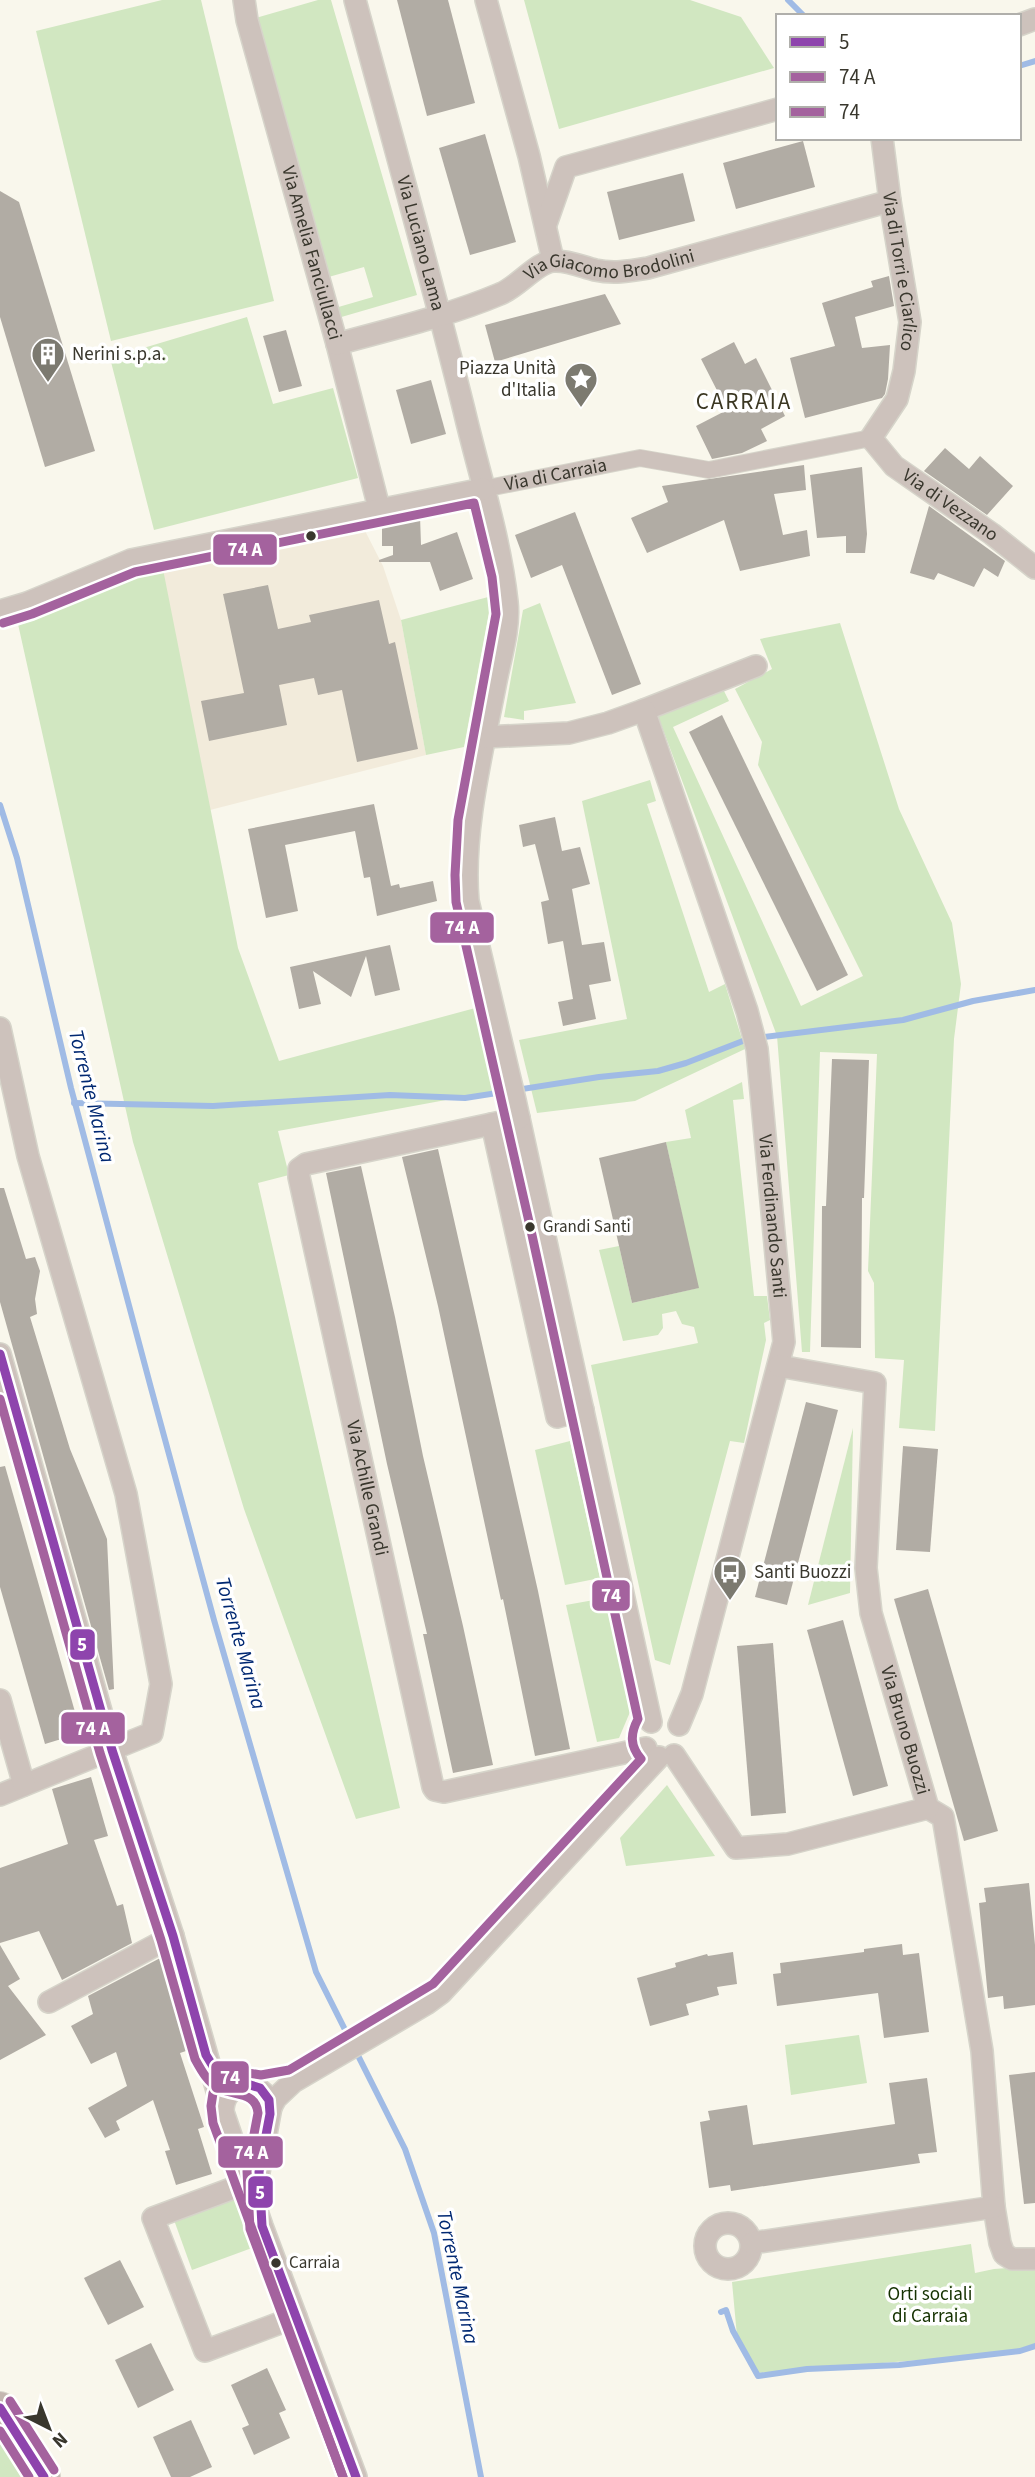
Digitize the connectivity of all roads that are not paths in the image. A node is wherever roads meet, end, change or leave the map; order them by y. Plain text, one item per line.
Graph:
1 (244, 0) edge
2 (355, 0) edge
3 (486, 0) edge
4 (776, 110) edge
5 (882, 140) edge
6 (529, 156) junction
7 (566, 167) junction
8 (890, 201) junction
9 (547, 224) junction
10 (553, 261) junction
11 (440, 316) junction
12 (337, 344) junction
13 (871, 438) junction
14 (483, 489) junction
15 (379, 508) junction
16 (1035, 568) edge
17 (3, 611) edge
18 (756, 666) dead end
19 (644, 710) junction
20 (485, 737) junction
21 (0, 1028) edge
22 (517, 1109) junction
23 (492, 1124) junction
24 (0, 1354) edge
25 (779, 1366) junction
26 (583, 1410) junction
27 (0, 1700) edge
28 (651, 1722) junction
29 (679, 1725) junction
30 (112, 1750) junction
31 (660, 1753) junction
32 (24, 1785) junction
33 (0, 1795) edge
34 (928, 1808) junction
35 (173, 1936) junction
36 (48, 2002) dead end
37 (206, 2055) junction
38 (295, 2082) junction
39 (252, 2087) junction
40 (271, 2111) junction
41 (224, 2116) junction
42 (247, 2183) junction
43 (994, 2207) junction
44 (262, 2226) junction
45 (752, 2243) dead end
46 (1035, 2259) edge
47 (296, 2317) junction
48 (0, 2408) edge
49 (44, 2477) edge
50 (356, 2477) edge

1 - 12 street, Via Amelia Fanciullacci
2 - 11 street, Via Luciano Lama
3 - 6 street
4 - 7 street
5 - 8 street, Via di Torri e Ciarlico
6 - 7 street
6 - 9 street
7 - 9 street
8 - 10 street, Via Giacomo Brodolini
8 - 13 street, Via di Torri e Ciarlico
9 - 10 street
10 - 11 street, Via Giacomo Brodolini
11 - 12 street, Via Giacomo Brodolini
11 - 14 street, Via Luciano Lama
12 - 15 street, Via Amelia Fanciullacci
13 - 14 street, Via di Carraia
13 - 16 street, Via di Vezzano
14 - 15 street, Via di Carraia
14 - 20 street
15 - 17 street, Via di Carraia
18 - 19 street
19 - 20 street
19 - 25 street, Via Ferdinando Santi
20 - 22 street
21 - 30 street
22 - 23 street, Via Achille Grandi
22 - 26 street
23 - 26 street
23 - 31 street, Via Achille Grandi
24 - 30 street
25 - 29 street, Via Ferdinando Santi
25 - 34 street, Via Bruno Buozzi
26 - 28 street
27 - 32 street
28 - 29 street
28 - 31 street
29 - 31 street, Via Ferdinando Santi
30 - 32 street
30 - 35 street
31 - 34 street
31 - 38 street
32 - 33 street
34 - 43 street, Via Bruno Buozzi
35 - 36 street
35 - 37 street
37 - 39 street
37 - 41 street
38 - 39 street
38 - 40 street
39 - 40 street
39 - 41 street
40 - 41 street
40 - 44 street
41 - 42 street
42 - 44 street
42 - 47 street
43 - 45 street
43 - 46 street, Via Bruno Buozzi
44 - 47 street
47 - 50 street
48 - 49 main road

